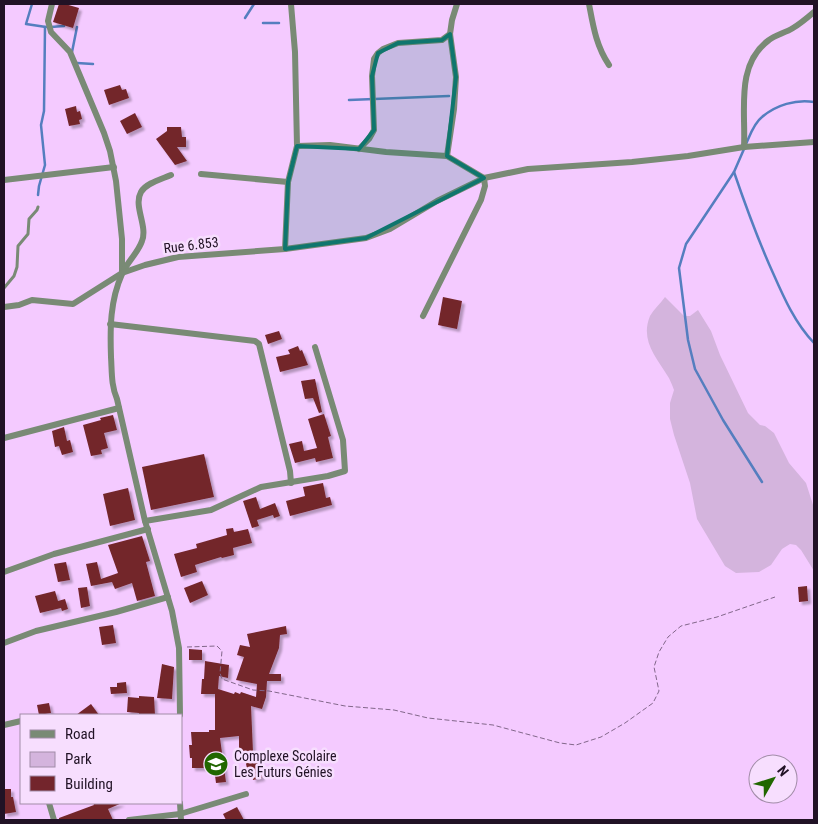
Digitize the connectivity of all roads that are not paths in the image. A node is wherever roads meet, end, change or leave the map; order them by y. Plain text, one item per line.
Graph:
1 (52, 4) edge
2 (291, 4) edge
3 (457, 4) edge
4 (589, 4) edge
5 (814, 12) edge
6 (450, 34) junction
7 (609, 65) dead end
8 (814, 142) edge
9 (297, 146) junction
10 (744, 147) junction
11 (359, 149) junction
12 (447, 156) junction
13 (114, 167) junction
14 (170, 174) dead end
15 (201, 174) dead end
16 (484, 178) junction
17 (4, 180) edge
18 (288, 182) junction
19 (38, 207) dead end
20 (285, 248) junction
21 (122, 273) junction
22 (4, 288) edge
23 (4, 307) edge
24 (423, 316) dead end
25 (110, 324) junction
26 (315, 347) dead end
27 (119, 408) junction
28 (4, 438) edge
29 (291, 483) junction
30 (145, 521) junction
31 (148, 529) junction
32 (4, 572) edge
33 (168, 597) junction
34 (4, 643) edge
35 (180, 714) edge
36 (20, 721) edge
37 (4, 725) edge
38 (246, 794) dead end
39 (49, 804) edge
40 (180, 804) edge
41 (181, 817) edge
42 (54, 820) edge
43 (129, 820) edge

1 - 13 street
2 - 9 street
3 - 6 street
4 - 7 street
5 - 10 street
6 - 11 street
6 - 12 street
8 - 10 street, Rue 6.853
9 - 11 street
9 - 18 street
10 - 16 street, Rue 6.853
11 - 12 street
12 - 16 street
13 - 17 street
13 - 21 street
14 - 21 street
15 - 18 street
16 - 20 street, Rue 6.853
16 - 24 street
18 - 20 street
19 - 22 lane
20 - 21 street, Rue 6.853
21 - 23 street, Rue 6.853
21 - 25 street
25 - 27 street
25 - 29 street
26 - 29 street
27 - 28 street
27 - 30 street
29 - 30 street
30 - 31 street
31 - 32 street
31 - 33 street
33 - 34 street
33 - 35 street
36 - 37 street
38 - 41 street
39 - 42 street
40 - 41 street
41 - 43 street

